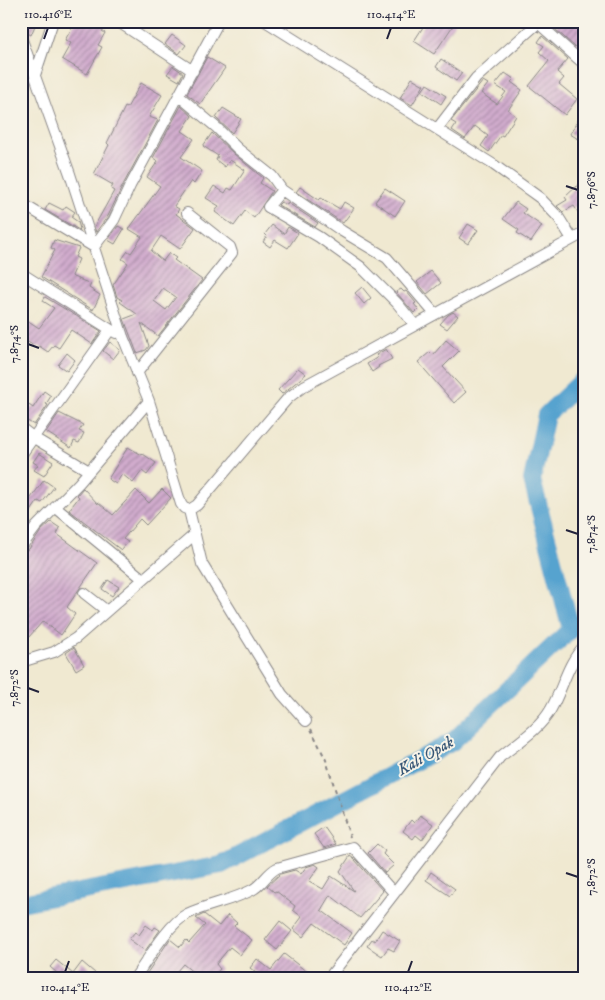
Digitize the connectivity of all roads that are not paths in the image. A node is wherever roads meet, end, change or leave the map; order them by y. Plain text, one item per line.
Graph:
1 (53, 21) edge
2 (117, 21) edge
3 (219, 21) edge
4 (265, 21) edge
5 (539, 22) edge
6 (21, 38) edge
7 (584, 64) edge
8 (193, 71) junction
9 (35, 75) junction
10 (179, 96) junction
11 (437, 129) junction
12 (282, 190) junction
13 (21, 203) edge
14 (187, 213) dead end
15 (584, 233) edge
16 (572, 239) junction
17 (94, 247) junction
18 (21, 272) edge
19 (435, 314) junction
20 (415, 325) junction
21 (110, 330) junction
22 (123, 337) junction
23 (138, 373) junction
24 (150, 401) junction
25 (21, 428) edge
26 (34, 438) junction
27 (21, 455) edge
28 (89, 471) junction
29 (55, 507) junction
30 (189, 510) junction
31 (195, 534) junction
32 (21, 547) edge
33 (143, 579) junction
34 (84, 593) dead end
35 (108, 611) junction
36 (584, 646) edge
37 (23, 660) edge
38 (306, 721) road end
39 (394, 893) junction
40 (134, 979) edge
41 (328, 979) edge

1 - 9 street
2 - 8 street
3 - 8 street
4 - 11 street
5 - 7 street
5 - 11 street
6 - 9 street
8 - 10 street
9 - 17 street
10 - 12 street
10 - 17 street
11 - 16 street
12 - 19 street
12 - 20 street
13 - 17 street
14 - 23 street
15 - 16 street
16 - 19 street
17 - 22 street
18 - 21 street
19 - 20 street
20 - 30 street
21 - 22 street
21 - 26 street
22 - 23 street
23 - 24 street
24 - 28 street
24 - 30 street
25 - 26 street
26 - 27 street
26 - 28 street
28 - 29 street
29 - 32 street
29 - 33 street
30 - 31 street
31 - 33 street
31 - 38 street
33 - 35 street
34 - 35 street
35 - 37 street
36 - 39 street
39 - 40 street
39 - 41 street

